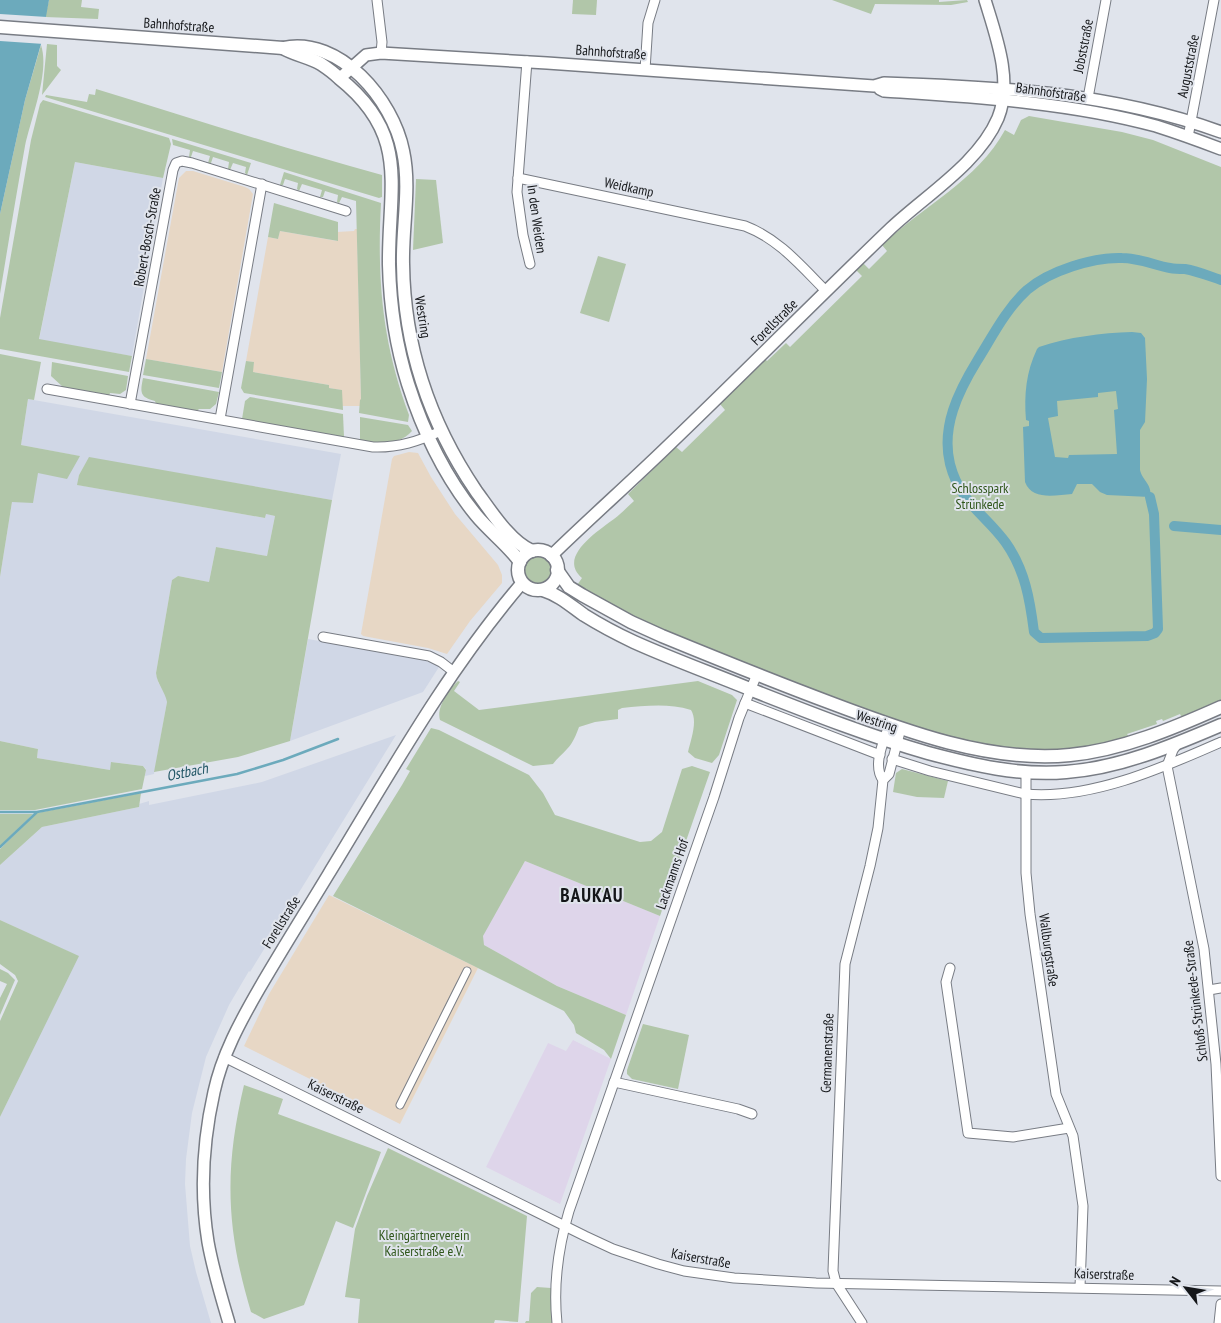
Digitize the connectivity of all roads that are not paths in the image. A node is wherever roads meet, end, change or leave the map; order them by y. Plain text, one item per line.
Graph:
1 (377, 0) edge
2 (655, 0) edge
3 (985, 0) edge
4 (1106, 0) edge
5 (1214, 0) edge
6 (0, 27) edge
7 (283, 48) junction
8 (382, 53) junction
9 (527, 61) junction
10 (351, 68) junction
11 (646, 70) junction
12 (340, 78) junction
13 (874, 86) junction
14 (1004, 88) junction
15 (1088, 98) junction
16 (1002, 100) junction
17 (1191, 121) junction
18 (1221, 132) edge
19 (1188, 137) junction
20 (1221, 149) edge
21 (518, 178) junction
22 (262, 184) junction
23 (346, 210) dead end
24 (530, 264) dead end
25 (826, 291) junction
26 (47, 389) dead end
27 (130, 404) junction
28 (220, 419) junction
29 (441, 431) junction
30 (429, 437) junction
31 (532, 552) junction
32 (551, 556) junction
33 (520, 562) junction
34 (557, 570) junction
35 (522, 583) junction
36 (543, 590) junction
37 (323, 637) dead end
38 (454, 672) junction
39 (757, 674) junction
40 (751, 689) junction
41 (745, 703) junction
42 (1221, 707) edge
43 (1221, 725) edge
44 (895, 726) junction
45 (890, 742) junction
46 (1221, 742) edge
47 (1178, 743) junction
48 (1145, 755) junction
49 (880, 756) junction
50 (892, 759) junction
51 (1167, 766) junction
52 (1026, 772) junction
53 (883, 780) junction
54 (1025, 794) junction
55 (950, 968) dead end
56 (456, 971) dead end
57 (1221, 988) edge
58 (1209, 990) junction
59 (446, 991) dead end
60 (455, 995) junction
61 (224, 1057) junction
62 (614, 1082) junction
63 (400, 1105) dead end
64 (752, 1114) dead end
65 (1069, 1128) junction
66 (1220, 1140) edge
67 (1221, 1176) edge
68 (565, 1226) junction
69 (836, 1283) junction
70 (1080, 1287) junction
71 (1221, 1291) edge
72 (1221, 1304) edge
73 (229, 1323) edge
74 (557, 1323) edge
75 (862, 1323) edge
76 (1219, 1323) edge

1 - 8 street
2 - 11 street
3 - 14 street, Forellstraße
4 - 15 street, Jobststraße
5 - 17 street, Auguststraße
6 - 7 main road, Bahnhofstraße
7 - 10 main road, Bahnhofstraße
7 - 12 main road, Westring
8 - 9 street, Bahnhofstraße
8 - 10 street, Bahnhofstraße
9 - 11 street, Bahnhofstraße
9 - 21 street
10 - 12 street, Bahnhofstraße
10 - 29 main road, Westring
11 - 13 street, Bahnhofstraße
12 - 30 main road, Westring
13 - 14 street, Bahnhofstraße
13 - 16 street, Bahnhofstraße
14 - 15 street, Bahnhofstraße
14 - 16 street, Forellstraße
15 - 17 street, Bahnhofstraße
16 - 19 street, Bahnhofstraße
16 - 25 street, Forellstraße
17 - 18 street, Bahnhofstraße
17 - 19 street, Auguststraße
19 - 20 street, Bahnhofstraße
21 - 24 street, In den Weiden
21 - 25 street, Weidkamp
22 - 23 street, Robert-Bosch-Straße
22 - 27 street, Robert-Bosch-Straße
22 - 28 street
25 - 32 street, Forellstraße
26 - 27 street
27 - 28 street
28 - 30 street
29 - 30 street
29 - 31 main road, Westring
30 - 33 main road, Westring
31 - 32 main road
31 - 33 main road
32 - 34 main road
33 - 35 main road
34 - 36 main road
34 - 39 main road, Westring
35 - 36 main road
35 - 38 street, Forellstraße
36 - 40 main road, Westring
37 - 38 street
38 - 61 street, Forellstraße
39 - 40 street, Lackmanns Hof
39 - 44 main road, Westring
40 - 41 street, Lackmanns Hof
40 - 45 main road, Westring
41 - 49 street
41 - 62 street, Lackmanns Hof
42 - 44 main road, Westring
43 - 47 main road, Westring
44 - 45 street, Germanenstraße
45 - 49 street, Germanenstraße
45 - 50 street, Germanenstraße
45 - 52 main road, Westring
46 - 51 street
47 - 48 main road, Westring
47 - 51 street
48 - 51 street
48 - 52 main road, Westring
49 - 53 street, Germanenstraße
50 - 53 street, Germanenstraße
50 - 54 street
51 - 54 street
51 - 58 street, Schloß-Strünkede-Straße
52 - 54 street, Wallburgstraße
53 - 69 street, Germanenstraße
54 - 65 street, Wallburgstraße
55 - 65 street
56 - 60 street
57 - 58 street
58 - 66 street, Schloß-Strünkede-Straße
59 - 60 street
60 - 63 street
61 - 68 street, Kaiserstraße
61 - 73 street, Forellstraße
62 - 64 street
62 - 68 street, Lackmanns Hof
65 - 70 street, Wallburgstraße
66 - 67 street, Schloß-Strünkede-Straße
68 - 69 street, Kaiserstraße
68 - 74 street, Lackmanns Hof
69 - 70 street, Kaiserstraße
69 - 75 street, Germanenstraße
70 - 71 street, Kaiserstraße
72 - 76 street

